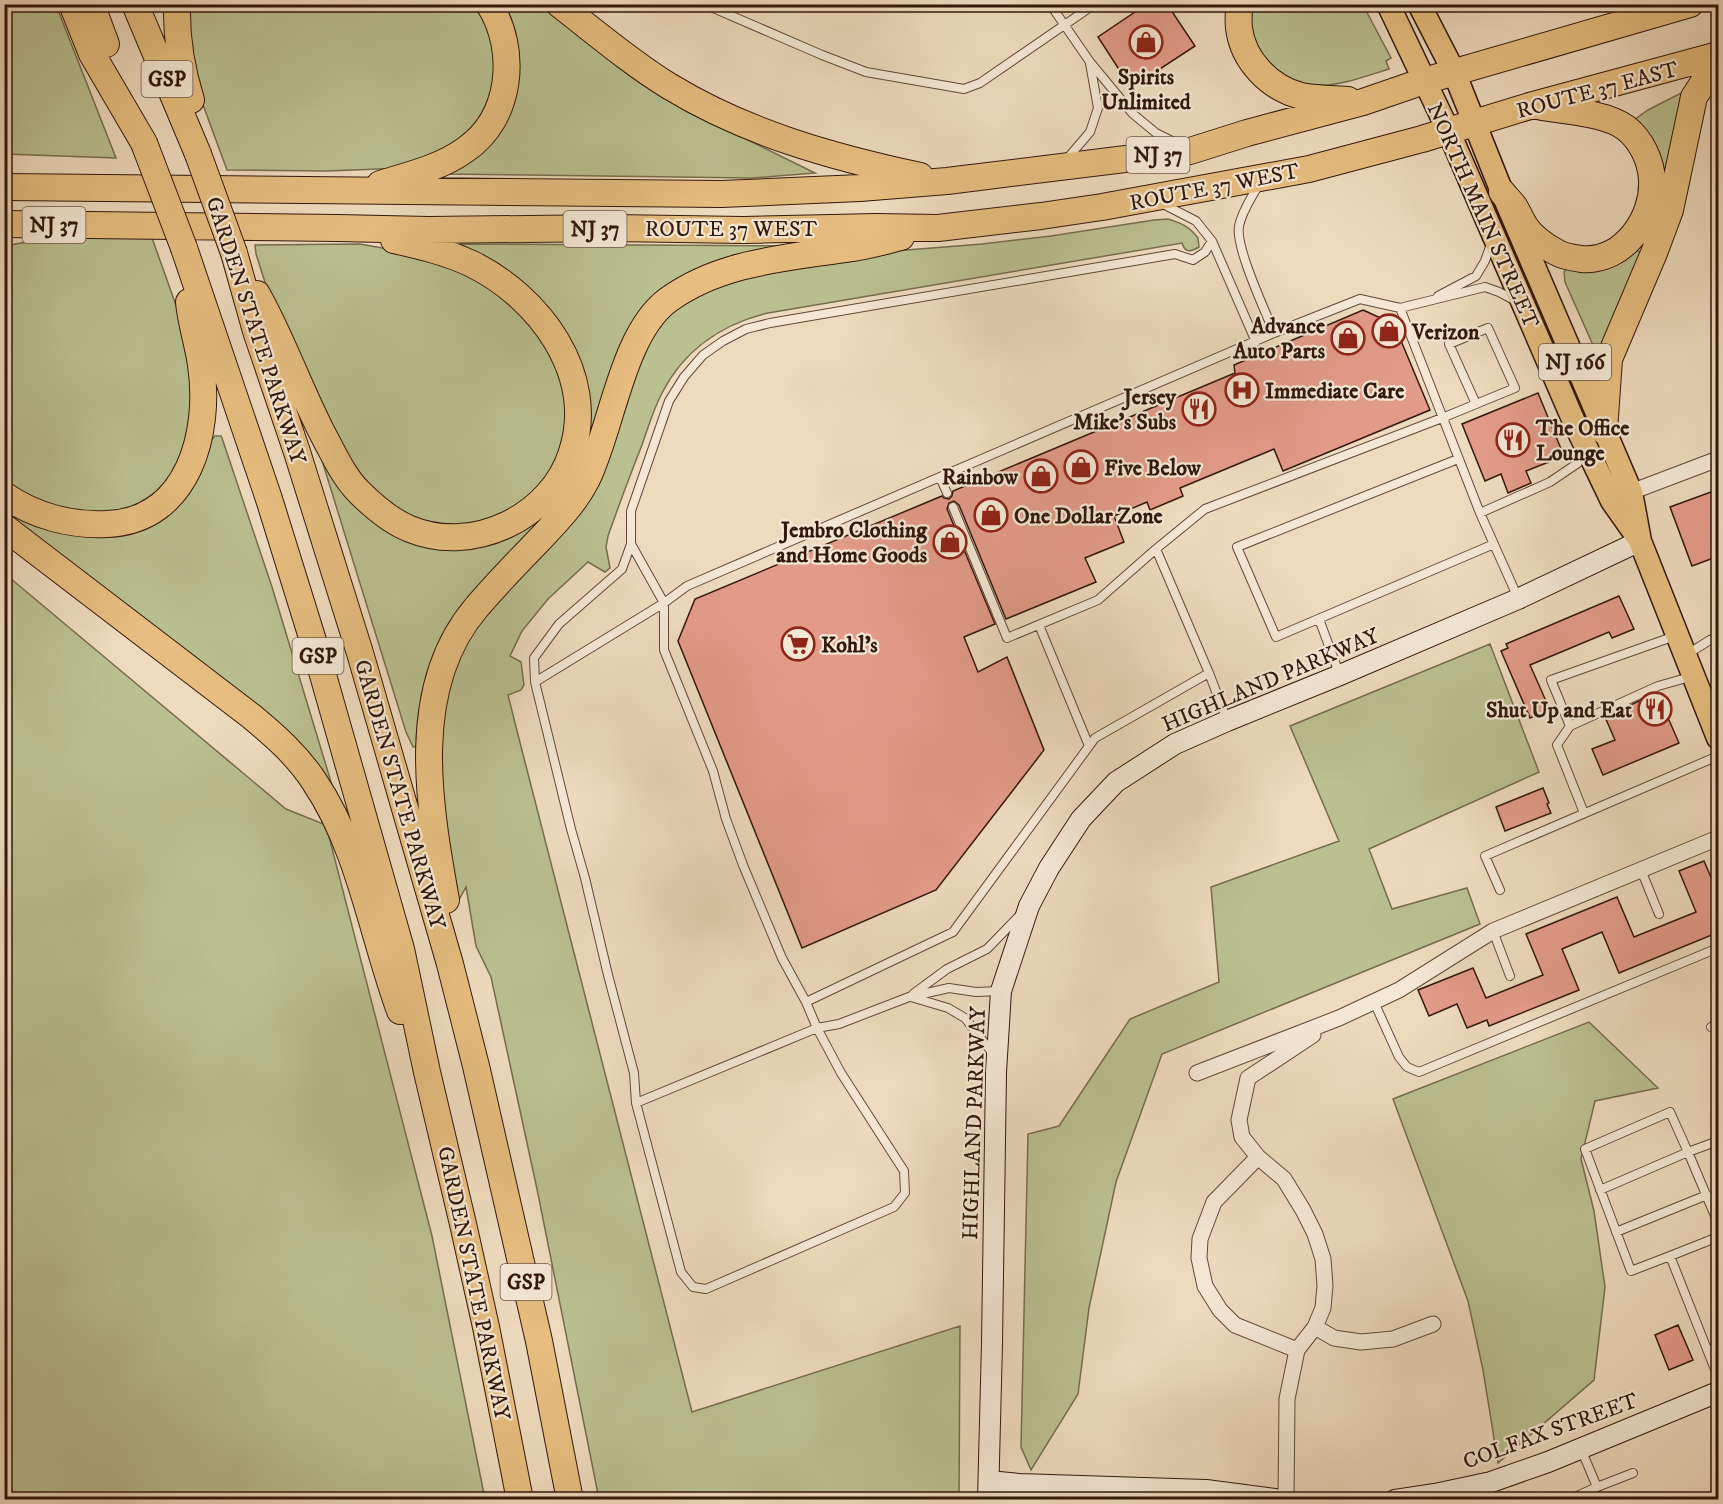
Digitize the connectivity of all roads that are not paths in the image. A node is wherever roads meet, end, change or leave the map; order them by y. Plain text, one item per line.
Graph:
1 (72, 4) edge
2 (92, 4) edge
3 (135, 4) edge
4 (177, 4) edge
5 (489, 4) edge
6 (559, 4) edge
7 (704, 4) edge
8 (1050, 4) edge
9 (1095, 4) edge
10 (1239, 4) edge
11 (1388, 4) edge
12 (1419, 4) edge
13 (1690, 4) edge
14 (1064, 25) junction
15 (1719, 55) edge
16 (1090, 62) junction
17 (1719, 68) edge
18 (1454, 72) junction
19 (1424, 81) junction
20 (1363, 102) junction
21 (1533, 105) junction
22 (1475, 122) junction
23 (1448, 130) junction
24 (144, 143) junction
25 (1190, 151) junction
26 (198, 154) junction
27 (1060, 168) junction
28 (4, 174) edge
29 (1263, 176) junction
30 (947, 181) junction
31 (4, 187) edge
32 (42, 187) junction
33 (351, 191) junction
34 (1502, 192) junction
35 (1152, 198) junction
36 (4, 224) edge
37 (104, 225) junction
38 (338, 228) junction
39 (938, 228) junction
40 (1494, 237) junction
41 (4, 240) edge
42 (1212, 241) junction
43 (184, 248) junction
44 (234, 253) junction
45 (1425, 303) junction
46 (1524, 306) junction
47 (1400, 308) junction
48 (1274, 333) junction
49 (1256, 342) junction
50 (1476, 404) junction
51 (1442, 418) junction
52 (1595, 439) junction
53 (1458, 459) junction
54 (1719, 459) edge
55 (940, 477) junction
56 (1631, 492) junction
57 (947, 493) dead end
58 (4, 495) edge
59 (953, 507) dead end
60 (1480, 513) junction
61 (4, 527) edge
62 (1640, 542) junction
63 (631, 544) junction
64 (1494, 544) junction
65 (1156, 549) junction
66 (1518, 599) junction
67 (664, 603) junction
68 (1319, 619) junction
69 (1039, 625) junction
70 (1719, 637) edge
71 (1685, 656) junction
72 (1209, 673) junction
73 (1340, 675) junction
74 (534, 682) junction
75 (1227, 721) junction
76 (1570, 726) junction
77 (1718, 741) edge
78 (1089, 746) junction
79 (1584, 813) junction
80 (1719, 838) edge
81 (1641, 870) junction
82 (1500, 890) dead end
83 (1029, 906) junction
84 (1659, 914) dead end
85 (1493, 931) junction
86 (1719, 948) edge
87 (1510, 976) dead end
88 (1001, 991) junction
89 (909, 997) junction
90 (806, 1002) junction
91 (1374, 1002) junction
92 (1340, 1018) junction
93 (817, 1028) junction
94 (996, 1058) junction
95 (476, 1066) junction
96 (427, 1072) junction
97 (1197, 1073) dead end
98 (636, 1103) junction
99 (1719, 1141) edge
100 (1688, 1152) junction
101 (1258, 1158) junction
102 (1600, 1190) junction
103 (1707, 1196) junction
104 (1719, 1223) edge
105 (1616, 1232) junction
106 (1719, 1237) edge
107 (1670, 1256) junction
108 (1433, 1324) dead end
109 (1315, 1328) junction
110 (1719, 1347) edge
111 (1297, 1350) junction
112 (1708, 1351) junction
113 (1719, 1377) edge
114 (1719, 1392) edge
115 (1580, 1448) junction
116 (1633, 1473) dead end
117 (1597, 1487) junction
118 (988, 1490) edge
119 (1205, 1495) edge
120 (520, 1500) edge
121 (570, 1500) edge
122 (1284, 1500) edge
123 (1395, 1500) edge
124 (1568, 1500) edge

1 - 24 highway
2 - 24 highway, GARDEN STATE PARKWAY / GSP
3 - 26 highway, GARDEN STATE PARKWAY / GSP
4 - 26 highway
5 - 33 highway
6 - 30 highway
7 - 14 lane
8 - 14 lane
9 - 14 lane
10 - 20 highway
11 - 19 main road, NJ 166
12 - 18 main road, NJ 166
13 - 18 highway, NJ 37
14 - 16 lane
15 - 21 highway, ROUTE 37 EAST / NJ 37
16 - 25 lane
16 - 27 lane
17 - 52 highway
18 - 19 highway, NJ 37
18 - 22 main road, NORTH MAIN STREET / NJ 166
19 - 20 highway, ROUTE 37 WEST / NJ 37
19 - 23 main road, NORTH MAIN STREET / NJ 166
20 - 25 highway, ROUTE 37 WEST / NJ 37
21 - 22 highway, ROUTE 37 EAST / NJ 37
21 - 34 highway
22 - 23 highway, NJ 37
22 - 34 main road, NORTH MAIN STREET / NJ 166
23 - 29 highway, ROUTE 37 WEST / NJ 37
23 - 40 main road, NORTH MAIN STREET / NJ 166
24 - 43 highway, GARDEN STATE PARKWAY / GSP, bridge
25 - 27 highway, ROUTE 37 WEST / NJ 37
26 - 44 highway, GARDEN STATE PARKWAY / GSP, bridge
27 - 30 highway, ROUTE 37 WEST / NJ 37
28 - 32 highway
29 - 35 highway, ROUTE 37 WEST / NJ 37
29 - 48 lane
30 - 33 highway, ROUTE 37 WEST / NJ 37
31 - 32 highway, ROUTE 37 WEST / NJ 37
32 - 33 highway, ROUTE 37 WEST / NJ 37
34 - 52 main road, NORTH MAIN STREET / NJ 166
35 - 39 highway, ROUTE 37 WEST / NJ 37
35 - 42 lane
36 - 37 highway, ROUTE 37 WEST / NJ 37
37 - 38 highway, ROUTE 37 WEST / NJ 37
37 - 41 highway
38 - 39 highway, ROUTE 37 WEST / NJ 37
38 - 44 highway
39 - 95 highway
40 - 45 lane
40 - 46 main road, NORTH MAIN STREET / NJ 166
42 - 49 lane
42 - 63 lane
43 - 58 highway
43 - 96 highway, GARDEN STATE PARKWAY / GSP
44 - 95 highway, GARDEN STATE PARKWAY / GSP
45 - 46 lane
45 - 47 lane
46 - 52 main road, NORTH MAIN STREET / NJ 166
47 - 48 lane
47 - 51 lane
48 - 49 lane
49 - 55 lane
50 - 50 lane
50 - 51 lane
51 - 53 lane
51 - 65 lane
52 - 56 main road, NORTH MAIN STREET / NJ 166
52 - 60 lane
52 - 62 main road, NORTH MAIN STREET / NJ 166
53 - 60 lane
53 - 68 lane
54 - 56 street
55 - 57 lane
55 - 67 lane
56 - 62 main road, NORTH MAIN STREET / NJ 166
59 - 69 lane
60 - 64 lane
61 - 96 highway
62 - 66 street, HIGHLAND PARKWAY
62 - 71 main road, NORTH MAIN STREET / NJ 166
63 - 67 lane
63 - 74 lane
64 - 66 lane
64 - 68 lane
65 - 69 lane
65 - 72 lane
66 - 73 street, HIGHLAND PARKWAY
67 - 74 lane
67 - 90 lane
68 - 73 lane
69 - 78 lane
70 - 71 lane
71 - 76 lane
71 - 76 lane
71 - 77 main road, NORTH MAIN STREET / NJ 166
72 - 75 lane
72 - 78 lane
73 - 75 street, HIGHLAND PARKWAY
74 - 98 lane
75 - 83 street, HIGHLAND PARKWAY
76 - 79 lane
77 - 79 lane
78 - 90 lane
79 - 82 lane
80 - 81 street
81 - 84 lane
81 - 85 street
83 - 88 street, HIGHLAND PARKWAY
83 - 89 lane
85 - 87 lane
85 - 91 street
86 - 91 lane
88 - 89 lane
88 - 94 street, HIGHLAND PARKWAY
89 - 93 lane
89 - 94 lane
90 - 93 lane
91 - 92 street
92 - 97 street
92 - 101 street
93 - 98 lane
93 - 98 lane
94 - 118 street, HIGHLAND PARKWAY
95 - 121 highway, GARDEN STATE PARKWAY / GSP
96 - 120 highway, GARDEN STATE PARKWAY / GSP
99 - 100 lane
100 - 102 lane
100 - 102 lane
100 - 103 lane
101 - 109 street
101 - 111 street
102 - 105 lane
103 - 104 lane
103 - 105 lane
105 - 107 lane
106 - 107 lane
107 - 112 lane
108 - 109 street
109 - 111 street
110 - 112 lane
111 - 122 street
112 - 113 lane
114 - 115 street, COLFAX STREET
115 - 117 lane
115 - 123 street, COLFAX STREET
116 - 117 lane
117 - 124 lane
118 - 119 street
119 - 122 street

